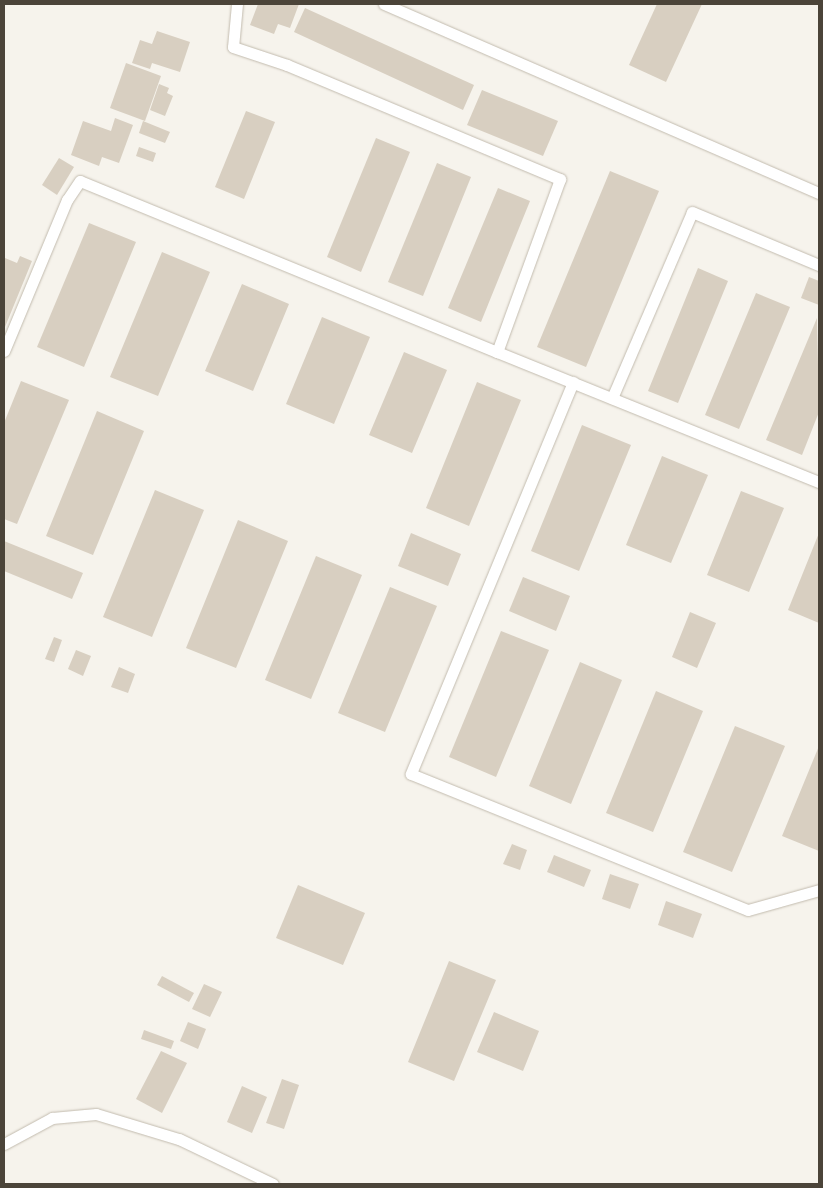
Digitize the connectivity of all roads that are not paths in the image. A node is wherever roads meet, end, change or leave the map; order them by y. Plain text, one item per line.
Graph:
1 (237, 4) edge
2 (384, 4) edge
3 (819, 194) edge
4 (819, 265) edge
5 (4, 351) edge
6 (497, 352) junction
7 (573, 382) junction
8 (612, 398) junction
9 (819, 482) edge
10 (819, 890) edge
11 (4, 1144) edge
12 (273, 1184) edge

1 - 6 lane
2 - 3 lane
4 - 8 lane
5 - 6 lane
6 - 7 lane
7 - 8 lane
7 - 10 lane
8 - 9 lane
11 - 12 lane

